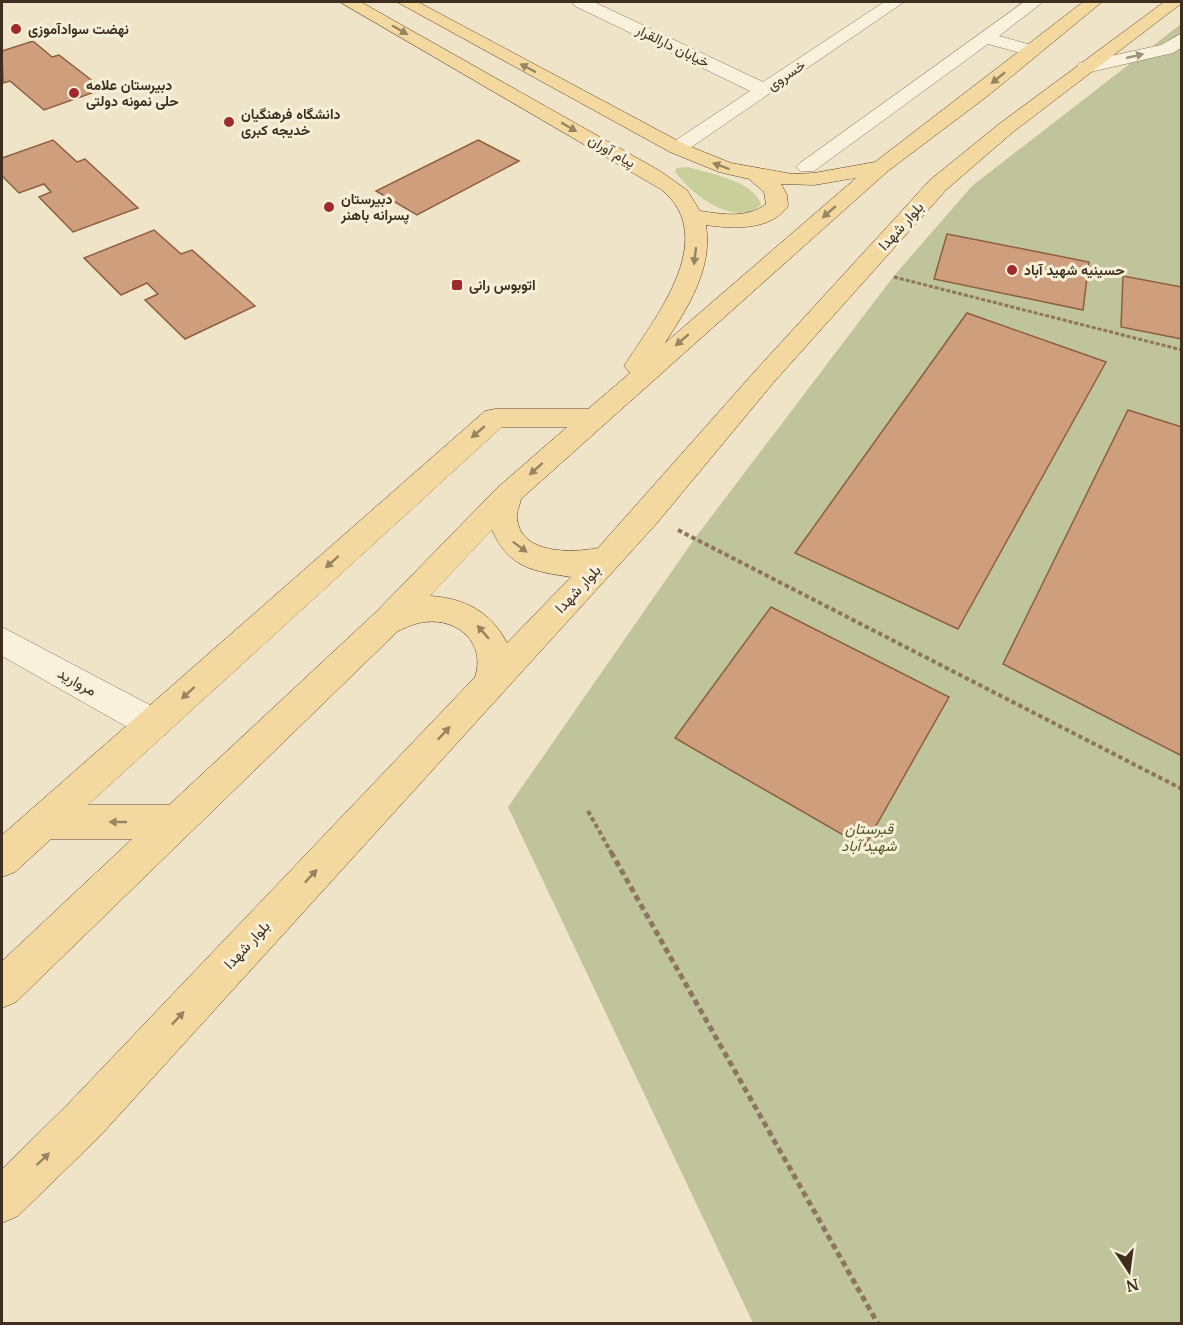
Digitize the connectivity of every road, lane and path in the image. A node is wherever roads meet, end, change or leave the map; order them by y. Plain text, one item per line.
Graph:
1 (349, 2) edge
2 (406, 2) edge
3 (581, 2) edge
4 (1034, 2) edge
5 (1093, 2) edge
6 (1174, 2) edge
7 (879, 6) edge
8 (985, 37) junction
9 (1182, 38) edge
10 (1032, 51) junction
11 (1086, 68) junction
12 (764, 90) junction
13 (677, 148) junction
14 (807, 167) dead end
15 (881, 167) junction
16 (642, 169) junction
17 (758, 176) junction
18 (693, 216) junction
19 (893, 277) dead end
20 (1182, 350) edge
21 (622, 392) junction
22 (594, 418) junction
23 (507, 495) junction
24 (695, 538) dead end
25 (606, 558) junction
26 (387, 621) junction
27 (2, 640) edge
28 (489, 686) junction
29 (153, 724) junction
30 (1182, 789) edge
31 (588, 811) dead end
32 (43, 822) junction
33 (176, 822) junction
34 (2, 860) edge
35 (2, 988) edge
36 (2, 1200) edge
37 (878, 1323) edge

1 -> 16 main road, پیام آوران
13 -> 2 main road
3 - 12 street, خیابان دارالقرار
4 - 8 street
5 - 10 main road
6 - 11 main road, بلوار شهدا
7 - 12 street, خسروی
8 - 10 street
8 - 14 street
11 -> 9 street
10 -> 15 main road
11 - 25 main road, بلوار شهدا
12 - 13 street, خسروی
13 - 16 main road
17 -> 13 main road
15 - 17 main road
15 -> 21 main road
16 - 18 main road, پیام آوران
17 - 18 main road
18 -> 21 main road
19 - 20 path
21 - 22 main road
22 -> 23 main road
22 -> 29 main road
23 -> 25 main road
23 - 26 main road
24 - 30 path
25 - 28 main road, بلوار شهدا
28 -> 26 main road
26 - 33 main road
27 - 29 street, مروارید
36 -> 28 main road, بلوار شهدا
29 - 32 main road
31 - 37 path
33 -> 32 main road
32 - 34 main road
33 - 35 main road

